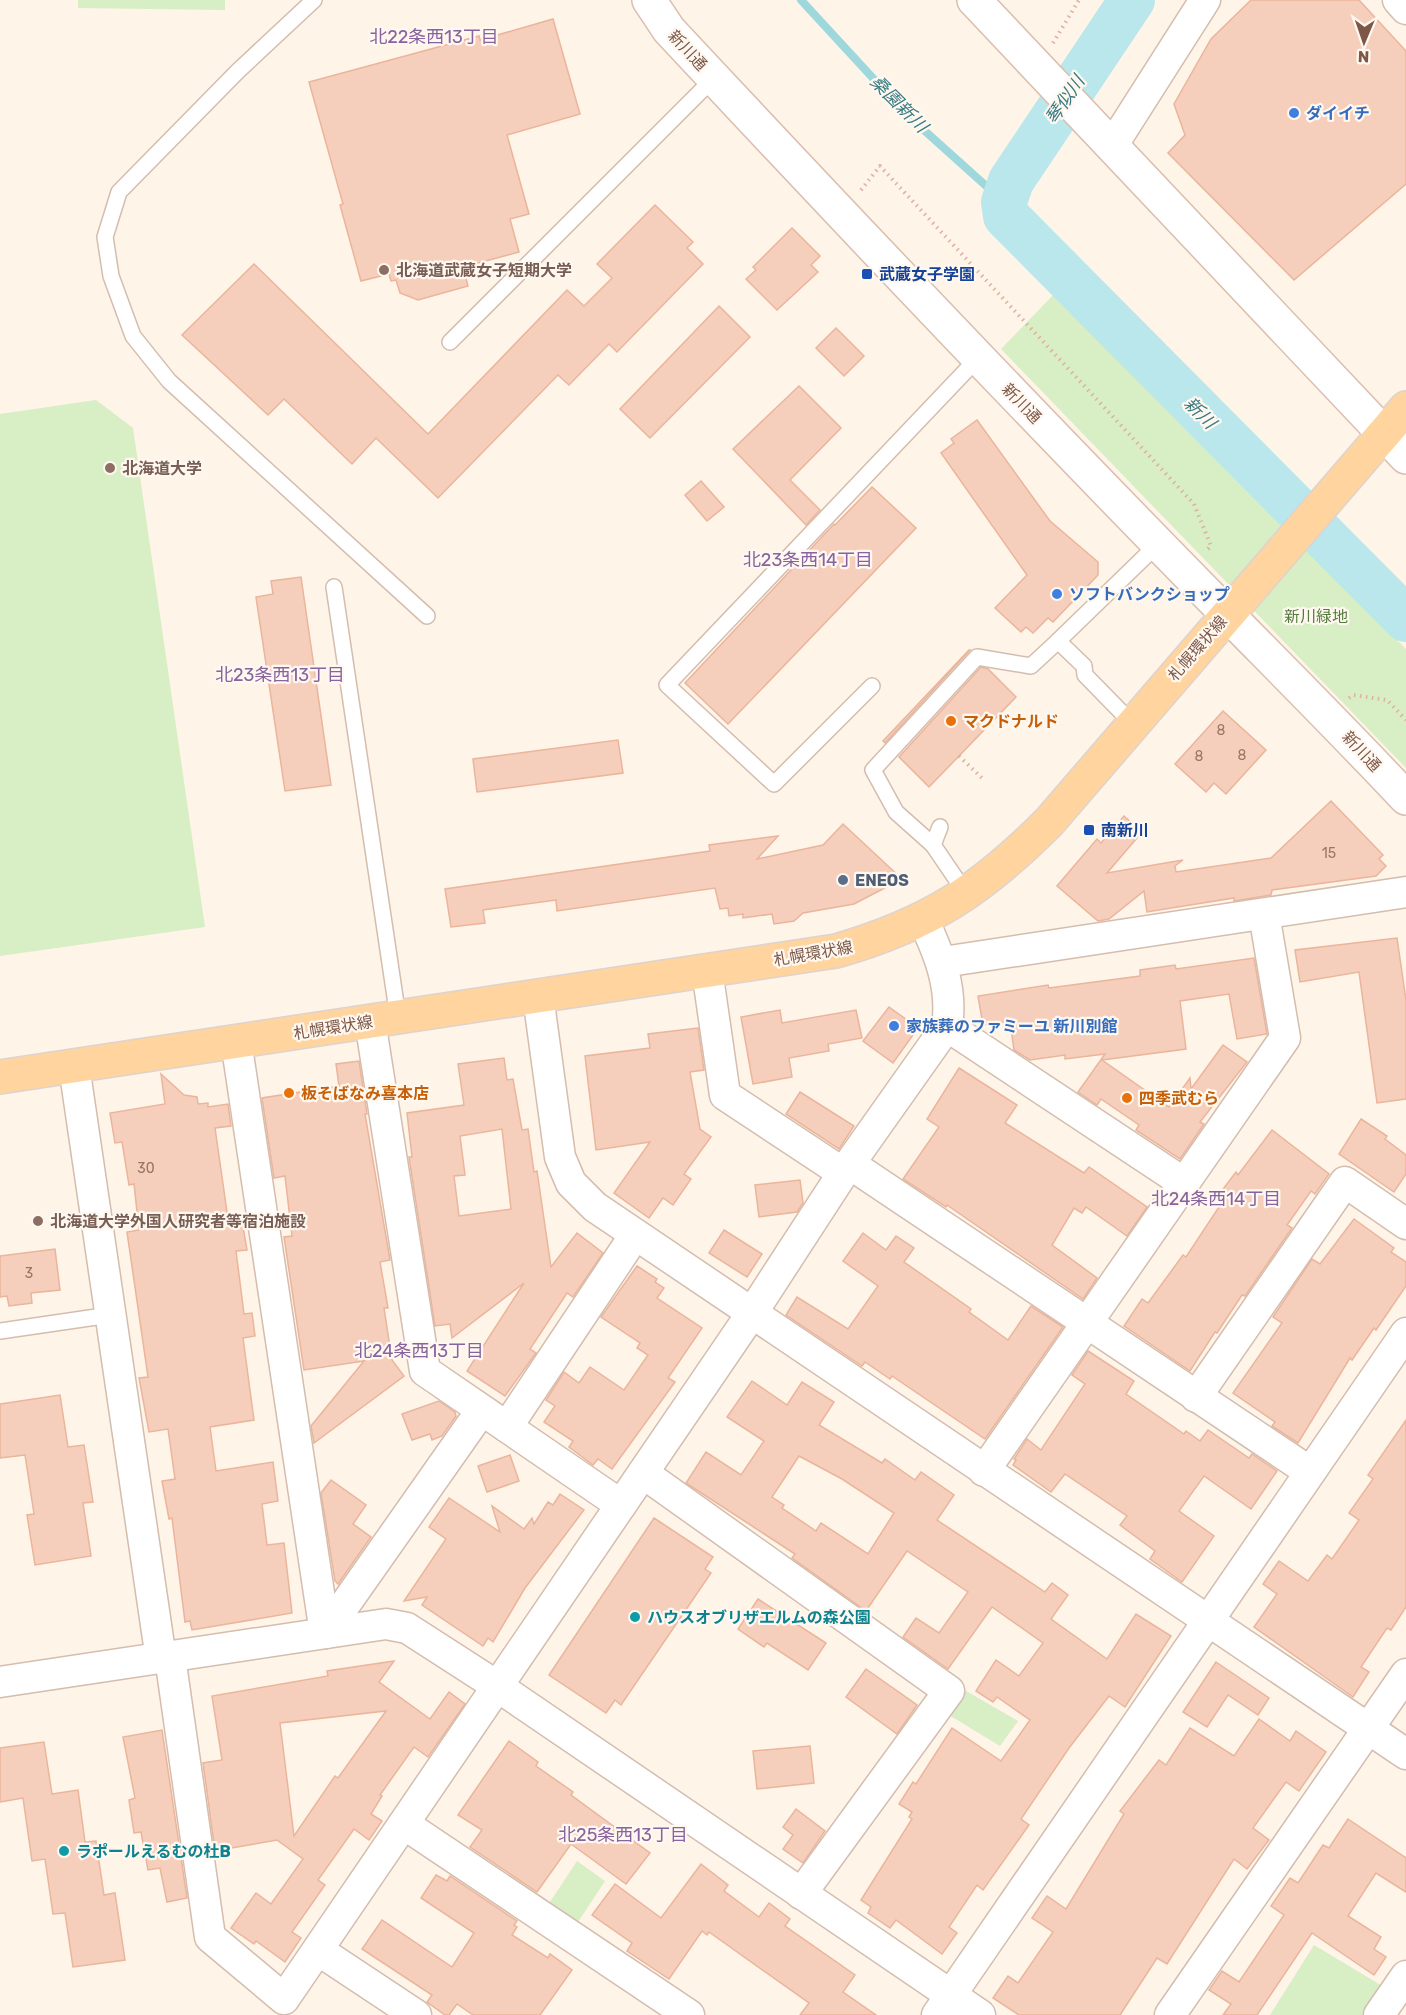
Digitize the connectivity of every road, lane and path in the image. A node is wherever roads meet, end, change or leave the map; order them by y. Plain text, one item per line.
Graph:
1 (314, 0) edge
2 (649, 0) edge
3 (975, 0) edge
4 (1079, 0) edge
5 (1204, 0) edge
6 (1398, 0) edge
7 (1406, 9) edge
8 (1053, 44) dead end
9 (714, 78) junction
10 (1108, 140) junction
11 (861, 190) dead end
12 (450, 342) dead end
13 (978, 358) junction
14 (1406, 408) edge
15 (1384, 434) junction
16 (1406, 457) edge
17 (1159, 543) junction
18 (1185, 570) junction
19 (334, 587) dead end
20 (1227, 614) junction
21 (427, 616) dead end
22 (1058, 641) junction
23 (872, 686) dead end
24 (1350, 698) dead end
25 (1406, 720) edge
26 (1132, 723) junction
27 (959, 756) dead end
28 (984, 780) dead end
29 (1406, 798) edge
30 (940, 827) dead end
31 (933, 845) junction
32 (1406, 892) edge
33 (967, 895) junction
34 (1264, 914) junction
35 (923, 919) junction
36 (943, 962) junction
37 (707, 970) junction
38 (538, 996) junction
39 (384, 1019) junction
40 (946, 1026) junction
41 (236, 1041) junction
42 (74, 1066) junction
43 (0, 1077) edge
44 (846, 1168) junction
45 (1184, 1183) junction
46 (1406, 1224) edge
47 (635, 1235) junction
48 (752, 1313) junction
49 (110, 1315) junction
50 (1086, 1323) junction
51 (0, 1331) edge
52 (1406, 1333) edge
53 (1196, 1397) junction
54 (481, 1411) junction
55 (507, 1427) junction
56 (984, 1471) junction
57 (1310, 1472) junction
58 (643, 1473) junction
59 (621, 1505) junction
60 (1209, 1621) junction
61 (325, 1634) junction
62 (166, 1658) junction
63 (1406, 1674) edge
64 (0, 1682) edge
65 (497, 1686) junction
66 (1368, 1729) junction
67 (1406, 1754) edge
68 (404, 1824) junction
69 (801, 1894) junction
70 (318, 1950) junction
71 (1406, 1976) edge
72 (944, 2005) edge
73 (416, 2015) edge
74 (689, 2015) edge
75 (980, 2015) edge
76 (1170, 2015) edge
77 (1379, 2015) edge

1 - 21 lane
2 - 9 street, 新川通
3 - 10 street
4 - 8 path
5 - 10 street
6 - 7 street
9 - 12 lane
9 - 13 street, 新川通
10 - 15 street
11 - 18 path
13 - 17 street, 新川通
13 - 23 lane
14 - 15 main road, 札幌環状線
15 - 16 street
15 - 20 main road, 札幌環状線
17 - 18 street, 新川通
17 - 22 lane
18 - 20 street, 新川通
19 - 39 lane
20 - 26 main road, 札幌環状線
20 - 29 street, 新川通
22 - 26 lane
22 - 31 lane
24 - 25 path
26 - 33 main road, 札幌環状線
27 - 28 path
30 - 31 lane
31 - 33 lane
32 - 34 street
33 - 35 main road, 札幌環状線
34 - 36 street
34 - 45 street
35 - 36 street
35 - 37 main road, 札幌環状線
36 - 40 street
37 - 38 main road, 札幌環状線
37 - 44 street
38 - 39 main road, 札幌環状線
38 - 47 street
39 - 41 main road, 札幌環状線
39 - 54 street
40 - 44 street
40 - 45 street
41 - 42 main road, 札幌環状線
41 - 61 street
42 - 43 main road, 札幌環状線
42 - 49 street
44 - 48 street
44 - 50 street
45 - 50 street
46 - 53 street
47 - 48 street
47 - 55 street
48 - 56 street
48 - 58 street
49 - 51 lane
49 - 62 street
50 - 53 street
50 - 56 street
52 - 57 street
53 - 57 street
54 - 55 street
54 - 61 street
55 - 59 street
56 - 60 street
57 - 60 street
58 - 59 street
58 - 69 street
59 - 65 street
60 - 66 street
60 - 72 street
61 - 62 street
61 - 65 street
62 - 64 street
62 - 70 street
63 - 66 street
65 - 68 street
65 - 69 street
66 - 67 street
66 - 76 street
68 - 70 street
68 - 74 street
69 - 72 street
70 - 73 street
71 - 77 street
72 - 75 street

